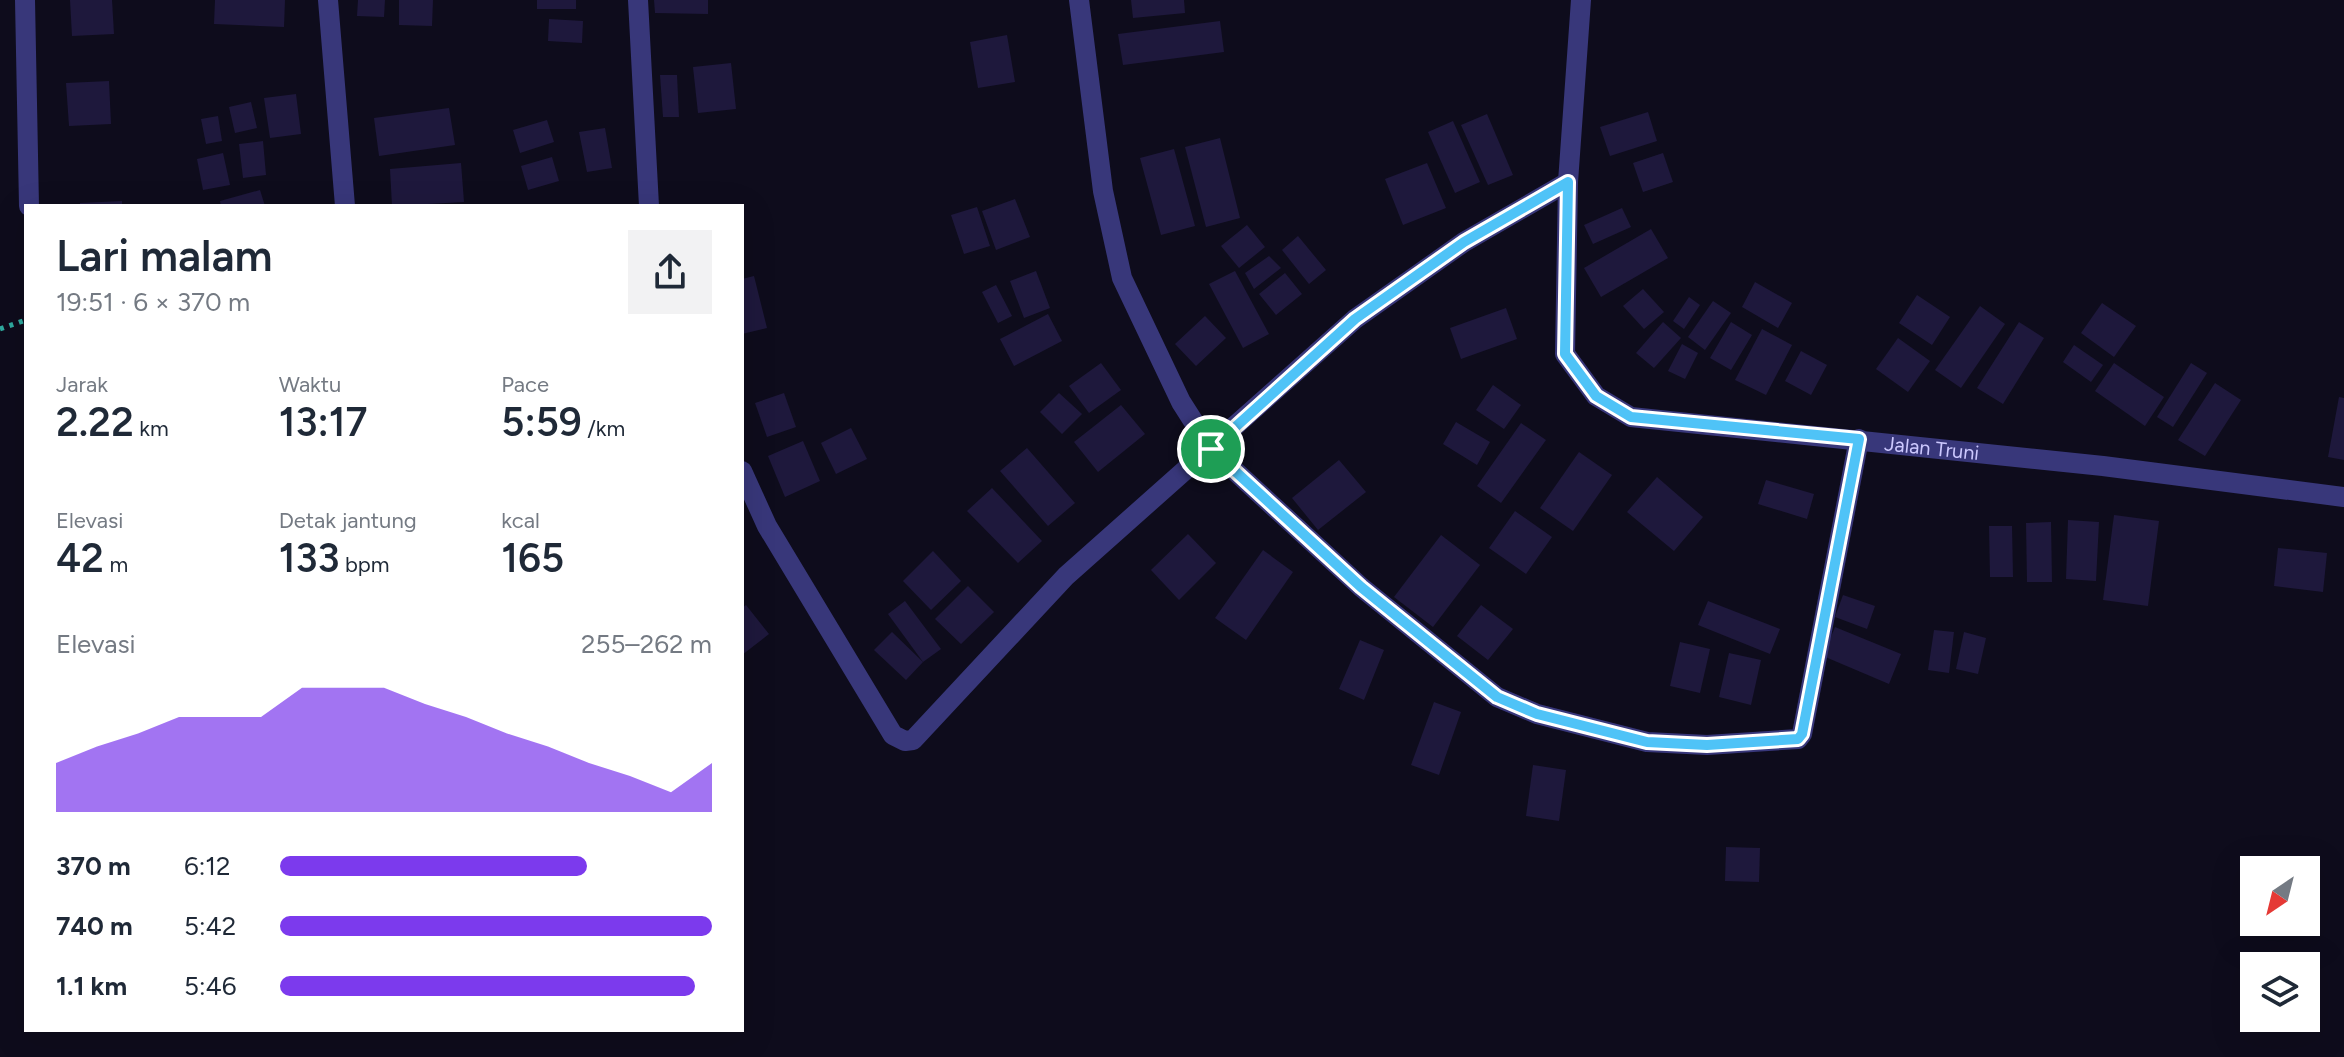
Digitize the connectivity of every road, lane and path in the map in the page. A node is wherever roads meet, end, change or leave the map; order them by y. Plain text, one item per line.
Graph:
1 (25, 0) edge
2 (328, 0) edge
3 (638, 0) edge
4 (1079, 0) edge
5 (1581, 0) edge
6 (1568, 182) junction
7 (29, 204) edge
8 (345, 204) edge
9 (649, 204) edge
10 (24, 321) edge
11 (0, 329) edge
12 (1859, 439) junction
13 (1211, 449) junction
14 (744, 475) edge
15 (2344, 497) edge

1 - 7 street
2 - 8 street
3 - 9 street
4 - 13 street
5 - 6 street, Jalan Truni
6 - 12 street, Jalan Truni
6 - 13 street
10 - 11 path
12 - 13 street
12 - 15 street, Jalan Truni
13 - 14 street

